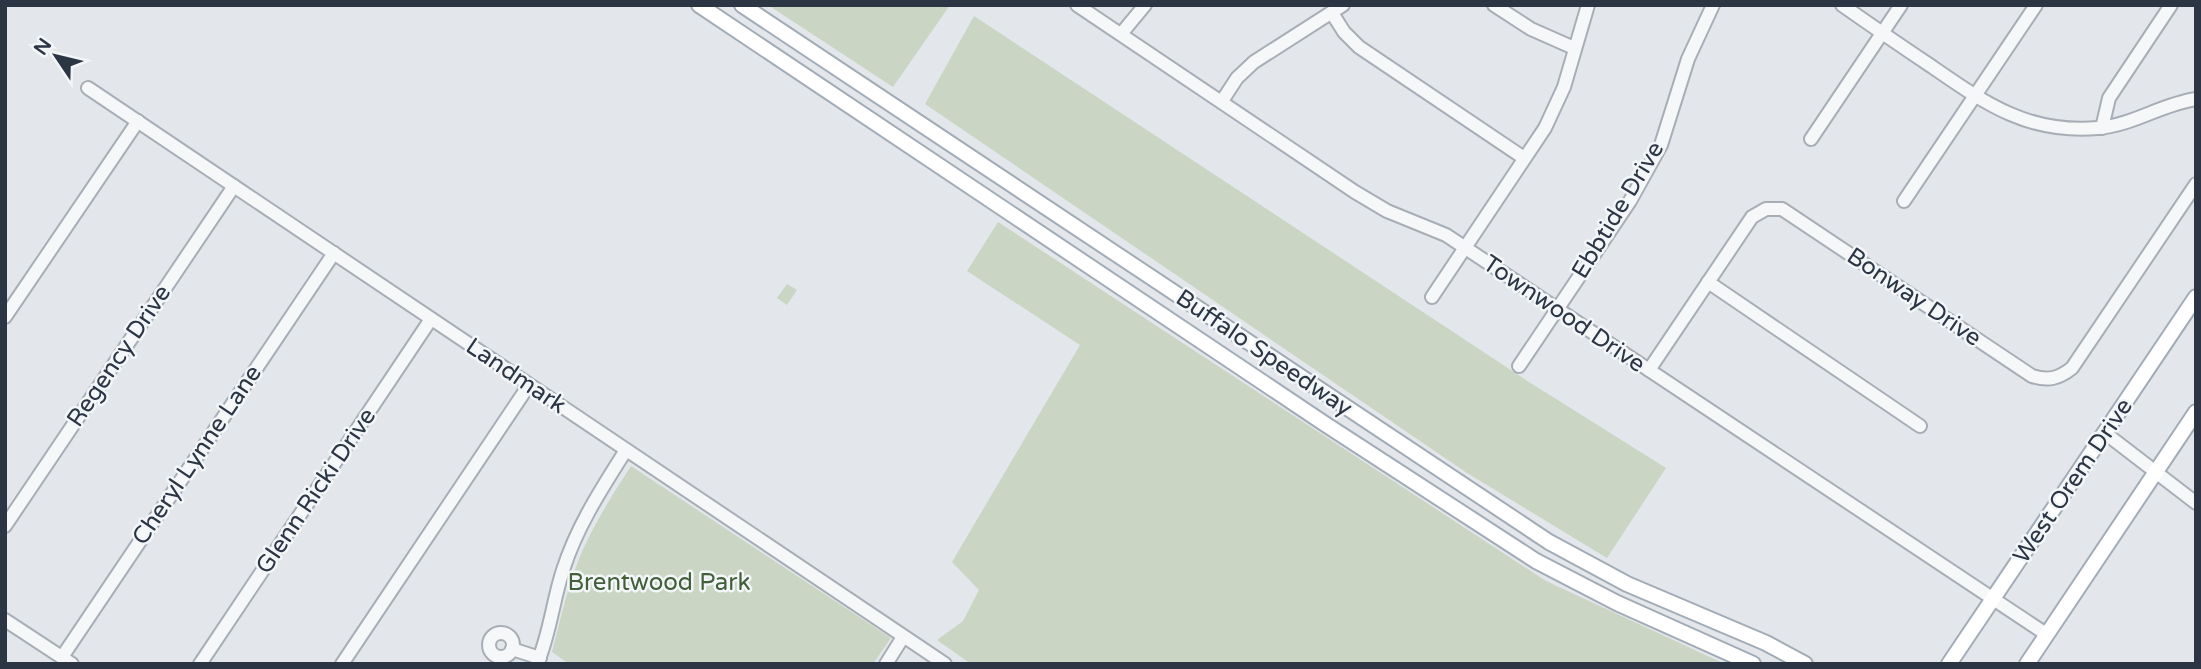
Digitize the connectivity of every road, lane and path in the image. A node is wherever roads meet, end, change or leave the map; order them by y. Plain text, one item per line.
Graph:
1 (699, 5) edge
2 (742, 5) edge
3 (1077, 5) edge
4 (1145, 5) edge
5 (1494, 5) edge
6 (1588, 5) edge
7 (1713, 5) edge
8 (1842, 5) edge
9 (1901, 5) edge
10 (2036, 5) edge
11 (2171, 5) edge
12 (1338, 9) edge
13 (720, 11) edge
14 (1882, 33) junction
15 (1121, 34) junction
16 (1574, 48) junction
17 (849, 77) junction
18 (88, 88) dead end
19 (836, 96) junction
20 (1975, 97) junction
21 (2196, 99) edge
22 (1222, 101) junction
23 (138, 121) junction
24 (2102, 128) junction
25 (1811, 139) dead end
26 (972, 158) junction
27 (1524, 158) junction
28 (959, 178) junction
29 (2196, 184) edge
30 (234, 186) junction
31 (1904, 201) dead end
32 (1093, 239) junction
33 (1465, 248) junction
34 (334, 253) junction
35 (1080, 258) junction
36 (1708, 282) junction
37 (1432, 297) dead end
38 (2196, 297) edge
39 (1557, 310) junction
40 (5, 317) edge
41 (431, 319) junction
42 (1213, 320) junction
43 (1200, 340) junction
44 (1519, 366) dead end
45 (1649, 370) junction
46 (529, 385) junction
47 (1339, 403) junction
48 (2196, 412) edge
49 (1325, 424) junction
50 (1920, 426) dead end
51 (2105, 433) junction
52 (626, 450) junction
53 (2155, 472) junction
54 (2196, 503) edge
55 (1490, 504) junction
56 (1477, 524) junction
57 (5, 526) edge
58 (1627, 584) junction
59 (1993, 599) junction
60 (1617, 603) junction
61 (7, 624) edge
62 (2046, 634) junction
63 (904, 637) junction
64 (1766, 643) junction
65 (512, 649) dead end
66 (67, 661) edge
67 (539, 661) edge
68 (200, 664) edge
69 (342, 664) edge
70 (886, 664) edge
71 (945, 664) edge
72 (1754, 664) edge
73 (1805, 664) edge
74 (1949, 664) edge
75 (2026, 664) edge

1 - 13 main road, Buffalo Speedway
2 - 17 main road, Buffalo Speedway
3 - 15 street, Townwood Drive
4 - 15 street
5 - 16 street
6 - 16 street
7 - 39 street, Ebbtide Drive
8 - 14 street
9 - 14 street
10 - 20 street
11 - 24 street
12 - 22 street
12 - 27 street
13 - 19 main road, Buffalo Speedway
14 - 20 street
14 - 25 street
15 - 22 street, Townwood Drive
16 - 27 street
17 - 19 main road
17 - 26 main road, Buffalo Speedway
18 - 23 street, Landmark
19 - 28 main road, Buffalo Speedway
20 - 24 street
20 - 31 street
21 - 24 street
22 - 33 street, Townwood Drive
23 - 30 street, Landmark
23 - 40 street
26 - 28 main road
26 - 32 main road, Buffalo Speedway
27 - 33 street
28 - 35 main road, Buffalo Speedway
29 - 36 street, Bonway Drive
30 - 34 street, Landmark
30 - 57 street, Regency Drive
32 - 35 main road
32 - 42 main road, Buffalo Speedway
33 - 37 street
33 - 39 street, Townwood Drive
34 - 41 street, Landmark
34 - 66 street, Cheryl Lynne Lane
35 - 43 main road, Buffalo Speedway
36 - 45 street
36 - 50 street
38 - 51 main road, West Orem Drive
39 - 44 street, Ebbtide Drive
39 - 45 street, Townwood Drive
41 - 46 street, Landmark
41 - 68 street, Glenn Ricki Drive
42 - 43 main road
42 - 47 main road, Buffalo Speedway
43 - 49 main road, Buffalo Speedway
45 - 59 street, Townwood Drive
46 - 52 street, Landmark
46 - 69 street
47 - 49 main road
47 - 55 main road, Buffalo Speedway
48 - 53 main road
49 - 56 main road, Buffalo Speedway
51 - 53 street
51 - 59 main road, West Orem Drive
52 - 63 street, Landmark
52 - 67 street
53 - 54 street
53 - 62 main road
55 - 56 main road
55 - 58 main road, Buffalo Speedway
56 - 60 main road, Buffalo Speedway
58 - 60 main road
58 - 64 main road, Buffalo Speedway
59 - 62 street, Townwood Drive
59 - 74 main road, West Orem Drive
60 - 72 main road, Buffalo Speedway
61 - 66 street
62 - 75 main road
63 - 70 street
63 - 71 street, Landmark
64 - 72 main road
64 - 73 main road, Buffalo Speedway
65 - 67 street

